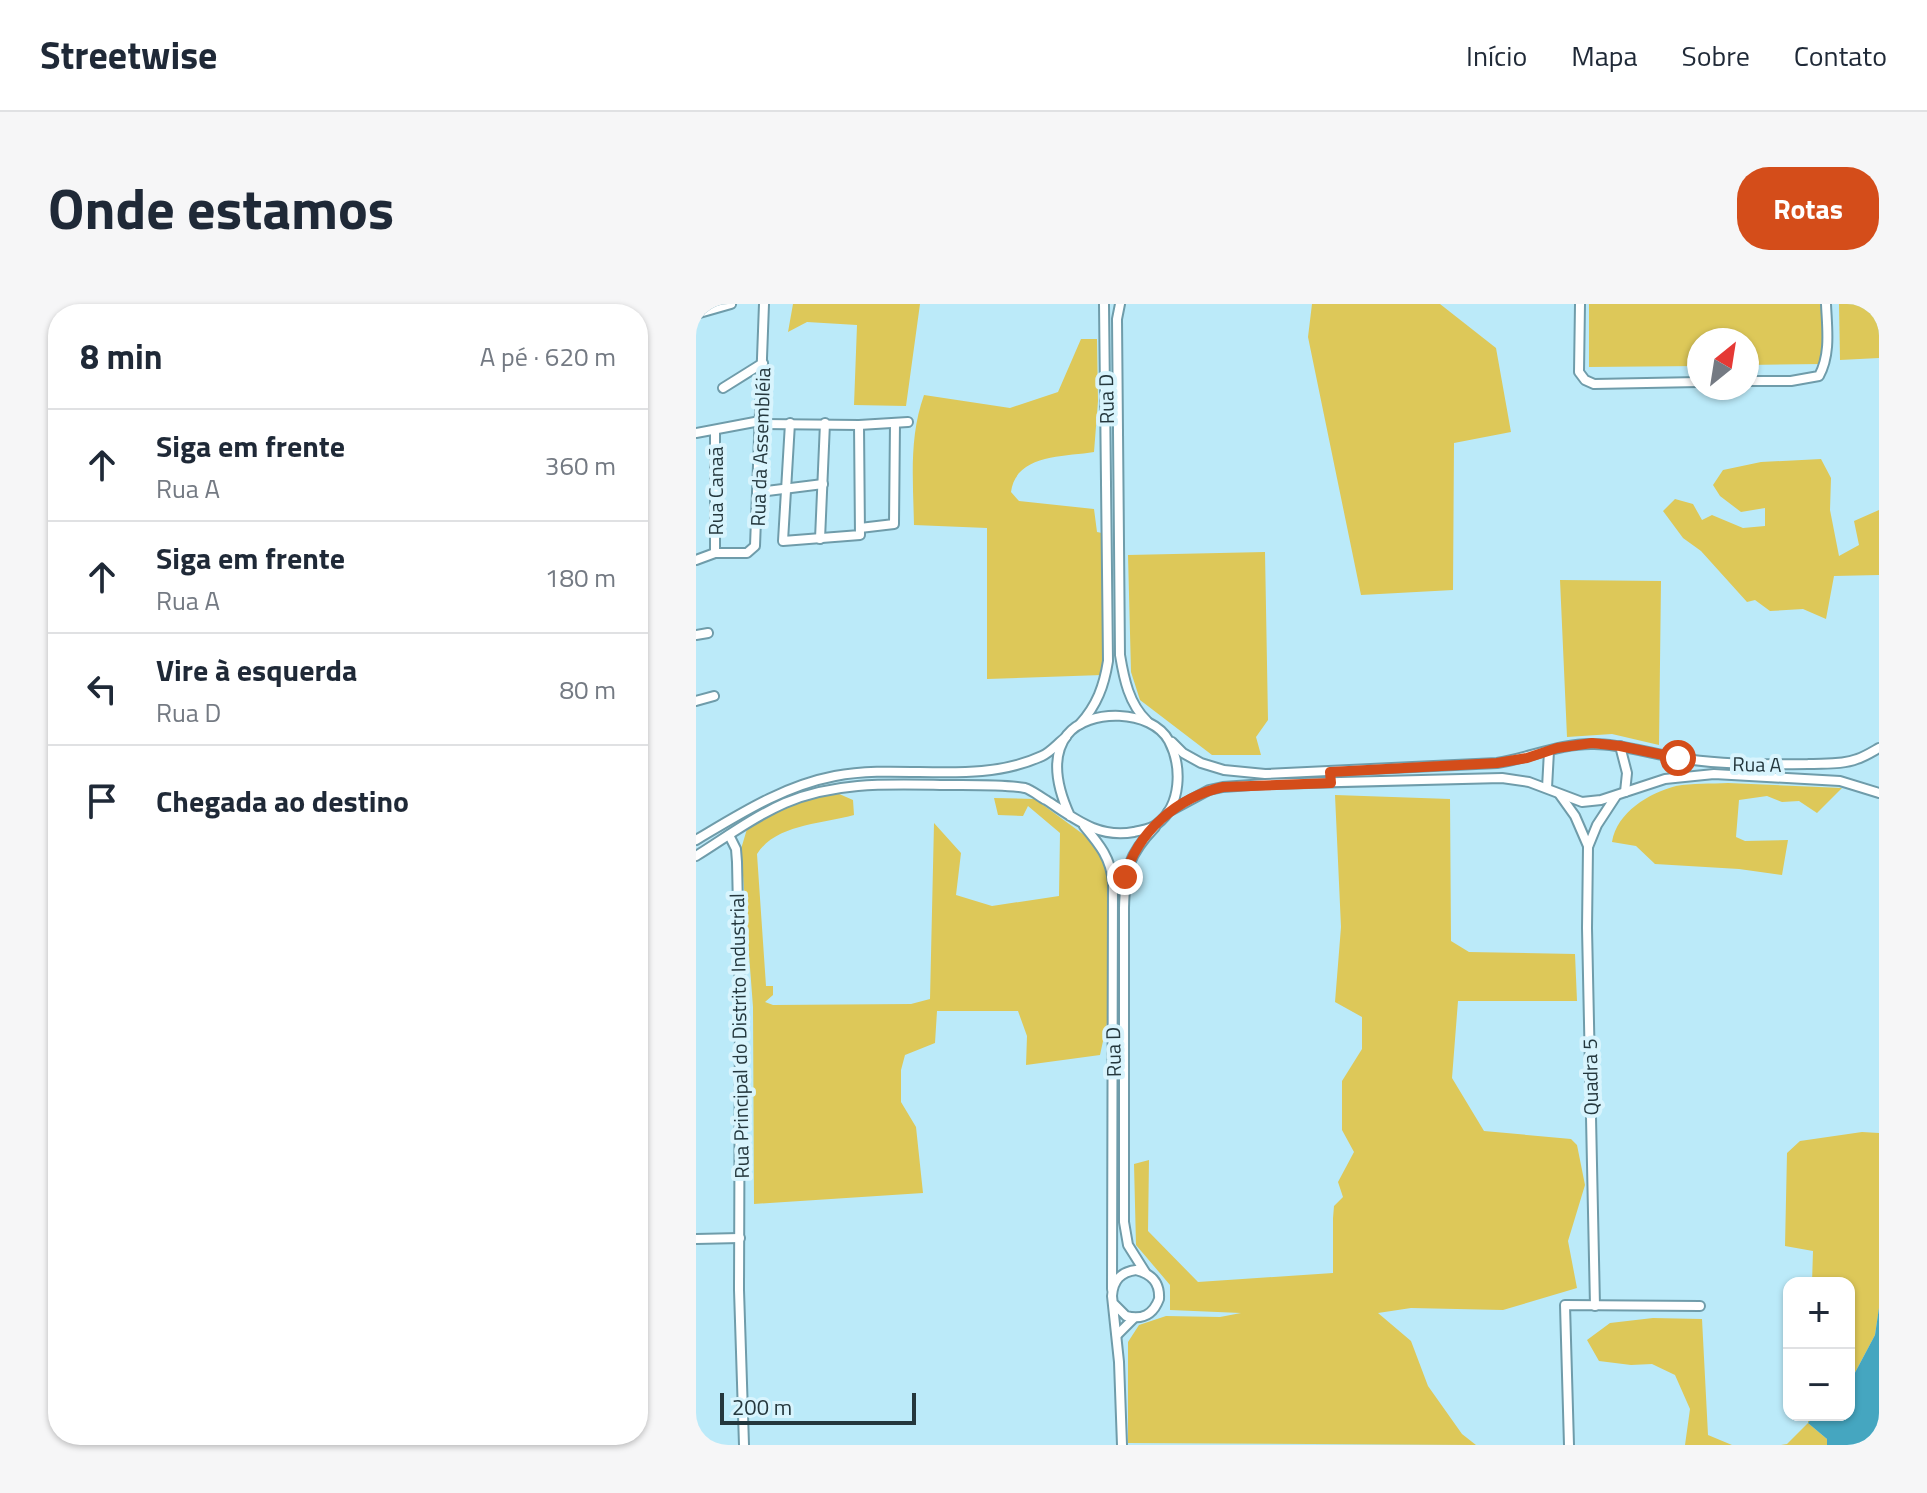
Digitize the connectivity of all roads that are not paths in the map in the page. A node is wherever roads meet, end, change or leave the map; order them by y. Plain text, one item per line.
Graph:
1 (731, 304) edge
2 (764, 304) edge
3 (1104, 304) edge
4 (1120, 304) edge
5 (1580, 304) edge
6 (1826, 304) edge
7 (696, 314) edge
8 (763, 363) junction
9 (1759, 381) edge
10 (1687, 382) edge
11 (723, 388) dead end
12 (760, 422) junction
13 (908, 422) dead end
14 (790, 423) junction
15 (825, 423) junction
16 (895, 423) junction
17 (859, 425) junction
18 (1107, 429) junction
19 (1118, 429) junction
20 (715, 430) junction
21 (696, 433) edge
22 (823, 484) junction
23 (784, 488) junction
24 (759, 492) junction
25 (860, 528) junction
26 (820, 539) junction
27 (715, 553) junction
28 (696, 560) edge
29 (708, 633) dead end
30 (696, 635) edge
31 (714, 696) dead end
32 (696, 701) edge
33 (1151, 725) junction
34 (1078, 727) junction
35 (1066, 736) junction
36 (1167, 737) junction
37 (1620, 746) junction
38 (1879, 748) edge
39 (1549, 751) junction
40 (1330, 772) junction
41 (844, 774) junction
42 (1331, 783) junction
43 (846, 787) junction
44 (1547, 788) junction
45 (1879, 793) edge
46 (1620, 794) junction
47 (1560, 795) junction
48 (1167, 813) junction
49 (1070, 816) junction
50 (1083, 826) junction
51 (1156, 826) junction
52 (729, 835) junction
53 (696, 840) edge
54 (1588, 847) junction
55 (696, 856) edge
56 (1119, 1092) junction
57 (740, 1238) junction
58 (696, 1239) edge
59 (1145, 1272) junction
60 (1112, 1289) junction
61 (1113, 1303) junction
62 (1595, 1306) junction
63 (1700, 1306) dead end
64 (1134, 1318) junction
65 (1117, 1335) junction
66 (744, 1445) edge
67 (1122, 1445) edge
68 (1569, 1445) edge

1 - 7 street
2 - 8 street, Rua da Assembléia
3 - 18 street, Rua D
4 - 19 street, Rua D
5 - 10 street
6 - 9 street
8 - 11 street
8 - 12 street, Rua da Assembléia
12 - 14 street
12 - 20 street
12 - 24 street, Rua da Assembléia
13 - 16 street
14 - 15 street
14 - 23 street
15 - 17 street
15 - 22 street
16 - 17 street
16 - 25 street
17 - 25 street
18 - 19 street
18 - 34 street, Rua D
19 - 33 street, Rua D
20 - 21 street
20 - 27 street, Rua Canaã
22 - 23 street
22 - 26 street
23 - 24 street
23 - 26 street
24 - 27 street, Rua da Assembléia
25 - 26 street
27 - 28 street
29 - 30 street
31 - 32 street
33 - 34 street
33 - 36 street
34 - 35 street
35 - 41 street
35 - 49 street
36 - 40 street, Rua A
36 - 48 street
37 - 38 street, Rua A
37 - 39 street, Rua A
37 - 46 street
39 - 40 street, Rua A
39 - 44 street
40 - 42 street
41 - 43 street
41 - 53 street
42 - 44 street, Rua A
42 - 48 street, Rua A
43 - 49 street
43 - 52 street
44 - 47 street, Rua A
45 - 46 street, Rua A
46 - 47 street, Rua A
46 - 54 street, Quadra 5
47 - 54 street, Quadra 5
48 - 51 street
49 - 50 street
50 - 51 street
50 - 56 street, Rua D
51 - 56 street, Rua D
52 - 55 street
52 - 57 street, Rua Principal do Distrito Industrial
54 - 62 street, Quadra 5
56 - 59 street, Rua D
56 - 60 street, Rua D
57 - 58 street
57 - 66 street, Rua Principal do Distrito Industrial
59 - 60 street
59 - 64 street
60 - 61 street
61 - 64 street
61 - 65 street
62 - 63 street
62 - 68 street
64 - 65 street
65 - 67 street

